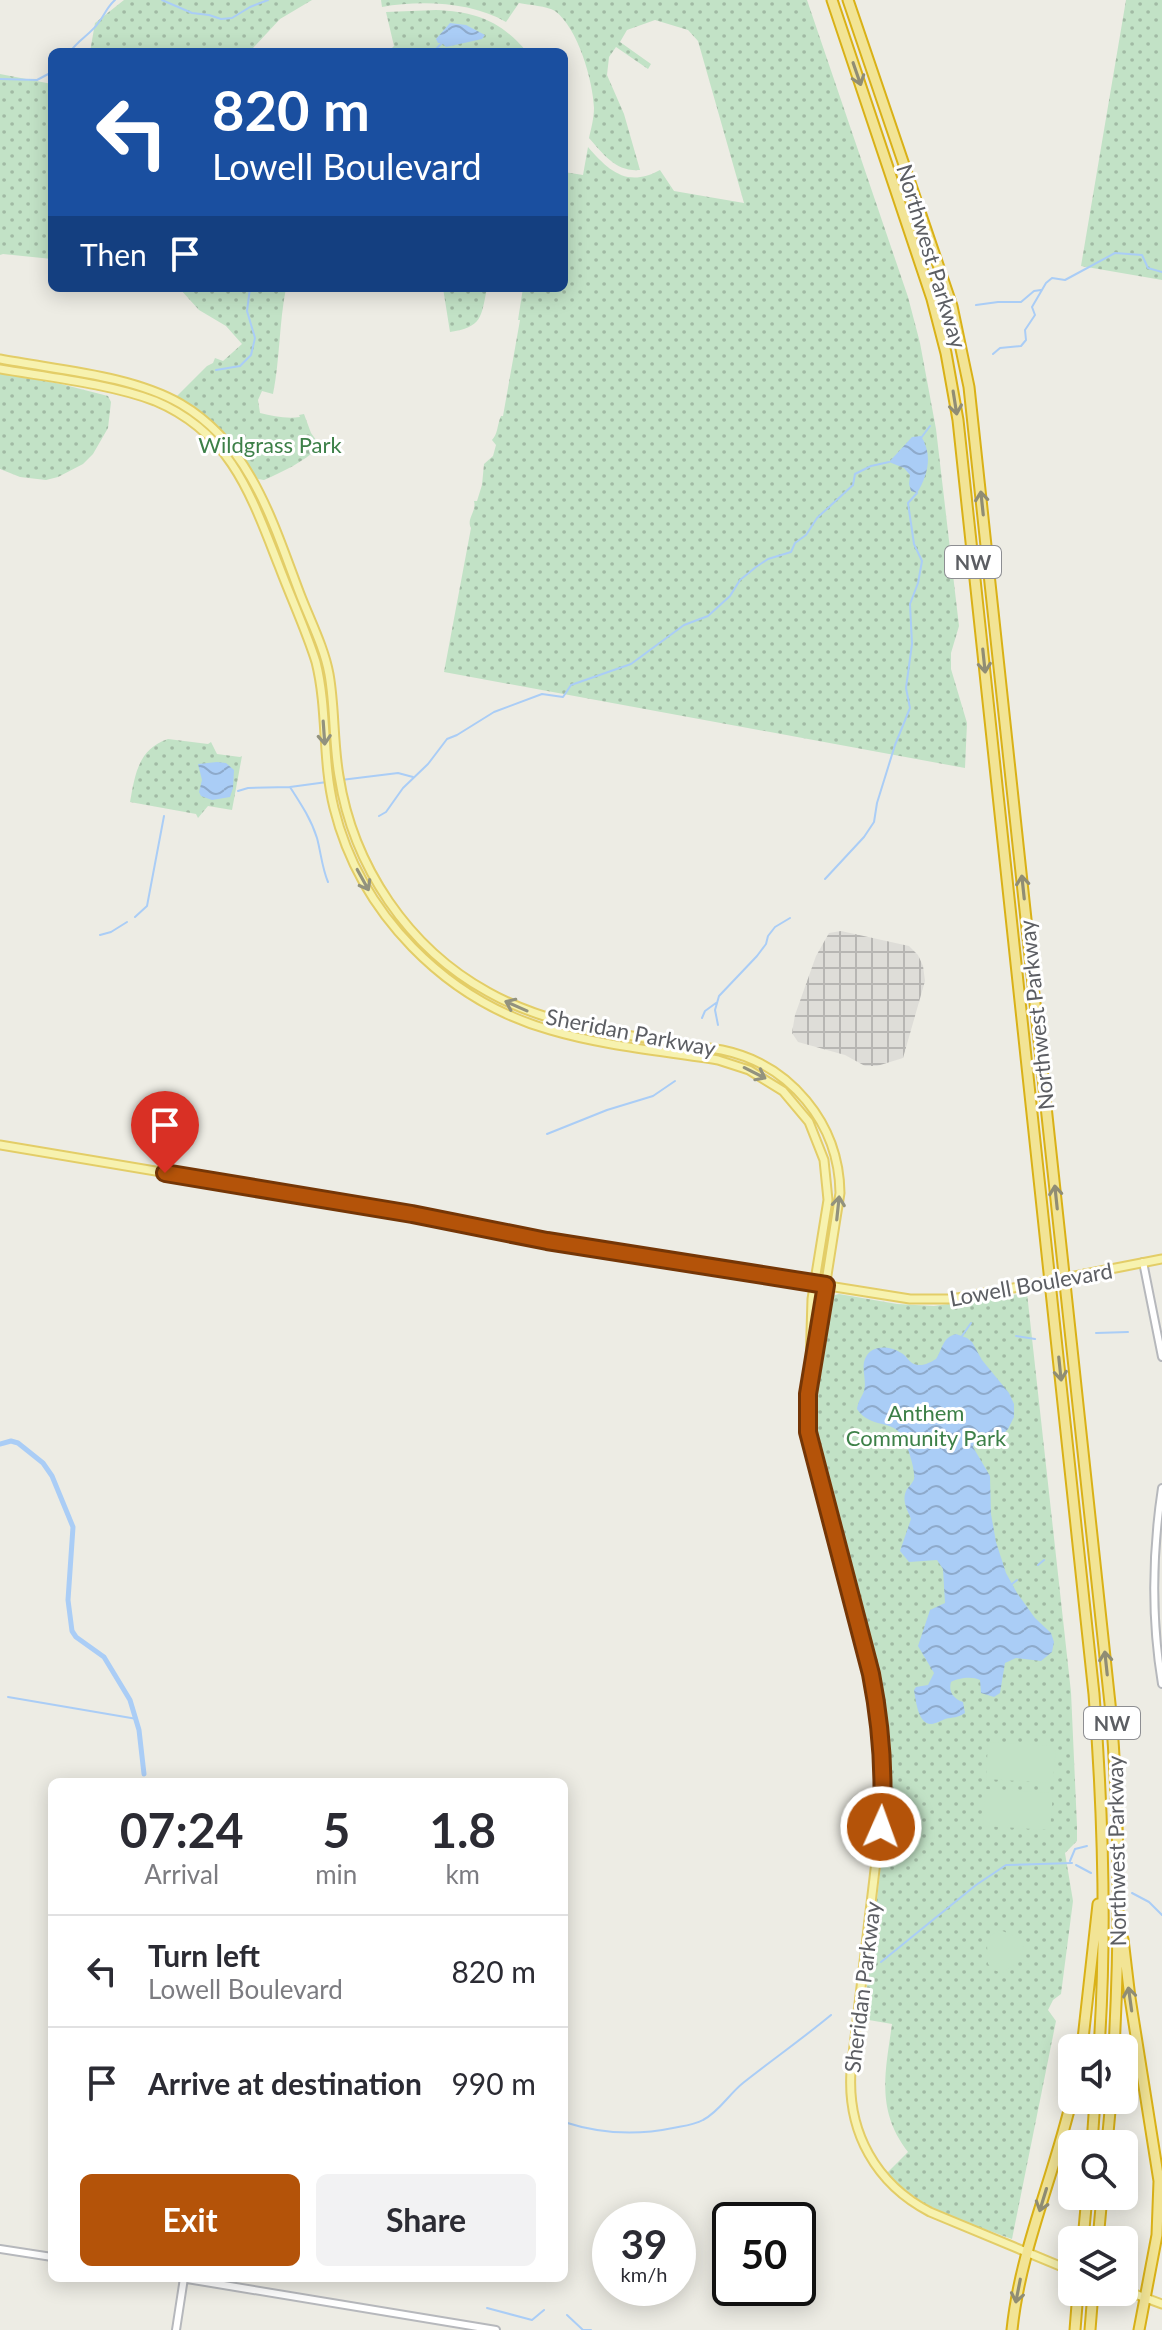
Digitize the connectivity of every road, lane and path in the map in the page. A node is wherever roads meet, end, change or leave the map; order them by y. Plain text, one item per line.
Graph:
1 (832, 0) edge
2 (848, 0) edge
3 (0, 359) edge
4 (0, 369) edge
5 (0, 1145) edge
6 (1162, 1259) edge
7 (1143, 1262) junction
8 (815, 1284) junction
9 (826, 1285) junction
10 (1162, 1357) edge
11 (808, 1394) junction
12 (1162, 1488) edge
13 (1162, 1684) edge
14 (1103, 1848) junction
15 (1119, 1896) junction
16 (1084, 2034) edge
17 (1100, 2034) edge
18 (1114, 2034) edge
19 (1067, 2114) edge
20 (0, 2249) edge
21 (1027, 2253) junction
22 (48, 2256) edge
23 (1058, 2266) edge
24 (182, 2282) edge
25 (207, 2282) edge
26 (1138, 2295) edge
27 (1146, 2298) junction
28 (1162, 2304) edge
29 (1077, 2306) edge
30 (1092, 2306) edge
31 (176, 2330) edge
32 (496, 2330) edge
33 (1012, 2330) edge
34 (1075, 2330) edge
35 (1090, 2330) edge
36 (1139, 2330) edge

1 -> 14 highway, Northwest Parkway / NW
15 -> 2 highway, Northwest Parkway / NW
9 -> 3 main road, Sheridan Parkway
4 -> 8 main road, Sheridan Parkway
5 - 8 main road, Lowell Boulevard
6 - 7 main road, Lowell Boulevard
7 - 9 main road, Lowell Boulevard, bridge
7 - 10 street
8 - 9 main road, Lowell Boulevard
8 - 11 main road, Sheridan Parkway
9 - 11 main road, Sheridan Parkway
11 - 21 main road, Sheridan Parkway
12 - 13 street
14 - 16 highway
14 - 17 highway, Northwest Parkway / NW
15 - 18 highway, Northwest Parkway / NW
27 -> 15 highway
19 -> 21 highway
20 - 22 street
21 - 23 main road, Sheridan Parkway
21 -> 33 highway
24 - 31 street
25 - 32 street
26 - 27 main road
27 - 28 main road
27 - 36 highway
29 - 34 highway
30 - 35 highway

